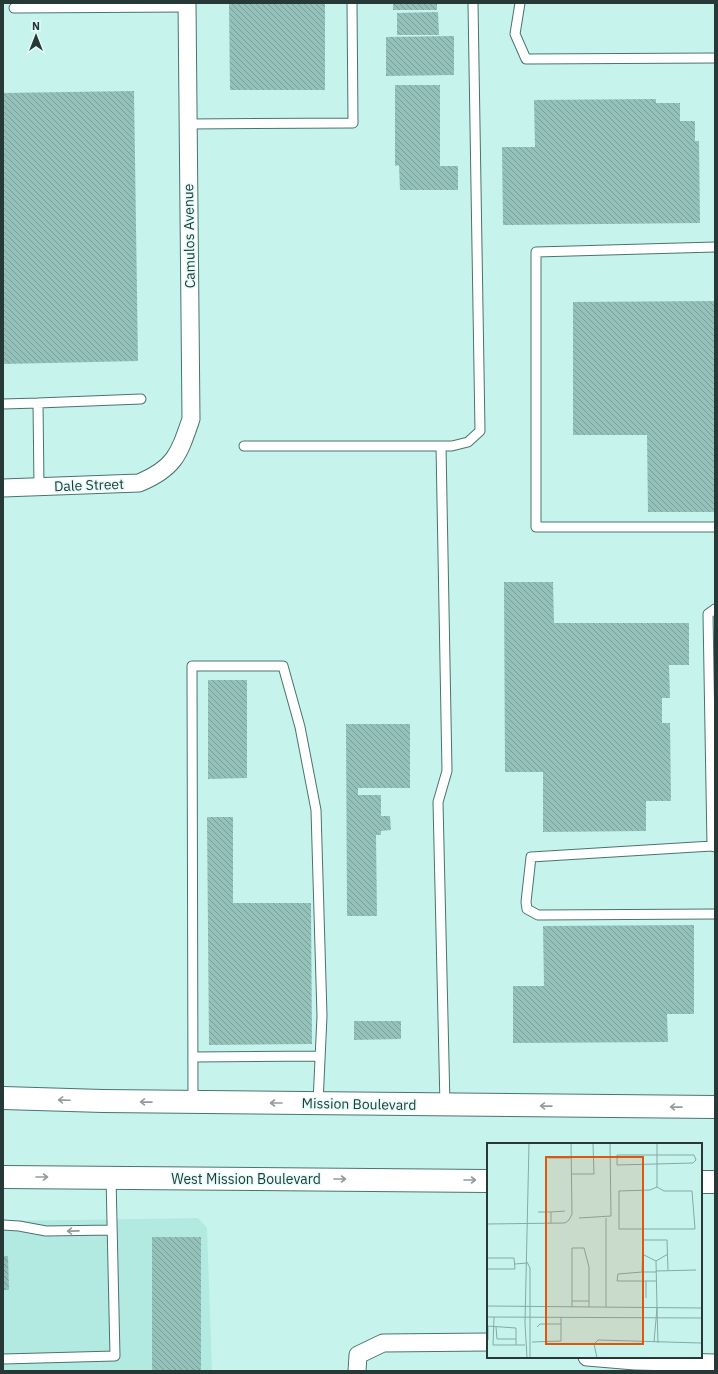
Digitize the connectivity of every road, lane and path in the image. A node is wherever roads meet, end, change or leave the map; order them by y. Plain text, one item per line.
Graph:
1 (352, 3) edge
2 (473, 3) edge
3 (520, 3) edge
4 (187, 5) edge
5 (14, 8) dead end
6 (715, 58) edge
7 (188, 124) junction
8 (715, 247) edge
9 (142, 399) dead end
10 (38, 402) junction
11 (3, 404) edge
12 (244, 446) dead end
13 (441, 446) junction
14 (171, 464) joint
15 (39, 487) junction
16 (3, 488) edge
17 (715, 527) edge
18 (715, 609) edge
19 (712, 718) edge
20 (713, 846) edge
21 (715, 914) edge
22 (320, 1056) junction
23 (193, 1057) junction
24 (3, 1098) edge
25 (193, 1102) junction
26 (318, 1103) junction
27 (445, 1105) junction
28 (715, 1107) edge
29 (3, 1176) edge
30 (111, 1177) junction
31 (487, 1180) edge
32 (702, 1182) edge
33 (715, 1182) edge
34 (3, 1225) edge
35 (112, 1230) junction
36 (487, 1342) edge
37 (599, 1358) edge
38 (3, 1359) edge
39 (358, 1363) edge
40 (715, 1363) edge

1 - 7 lane
2 - 13 lane
3 - 6 lane
4 - 5 lane
4 - 7 street, Camulos Avenue
7 - 14 street, Camulos Avenue
8 - 17 lane
9 - 10 lane
10 - 11 lane
10 - 15 lane
12 - 13 lane
13 - 27 lane
14 - 15 street, Dale Street
15 - 16 street, Dale Street
18 - 19 lane
19 - 20 lane
20 - 21 lane
22 - 23 lane
22 - 23 lane
22 - 26 lane
23 - 25 lane
25 -> 24 main road, Mission Boulevard
26 -> 25 main road, Mission Boulevard
26 - 27 main road, Mission Boulevard
28 -> 27 main road, Mission Boulevard
29 -> 30 main road, West Mission Boulevard
30 -> 31 main road, West Mission Boulevard
30 - 35 lane
32 - 33 main road
35 -> 34 lane
35 - 38 lane
36 - 39 street
37 - 40 street

